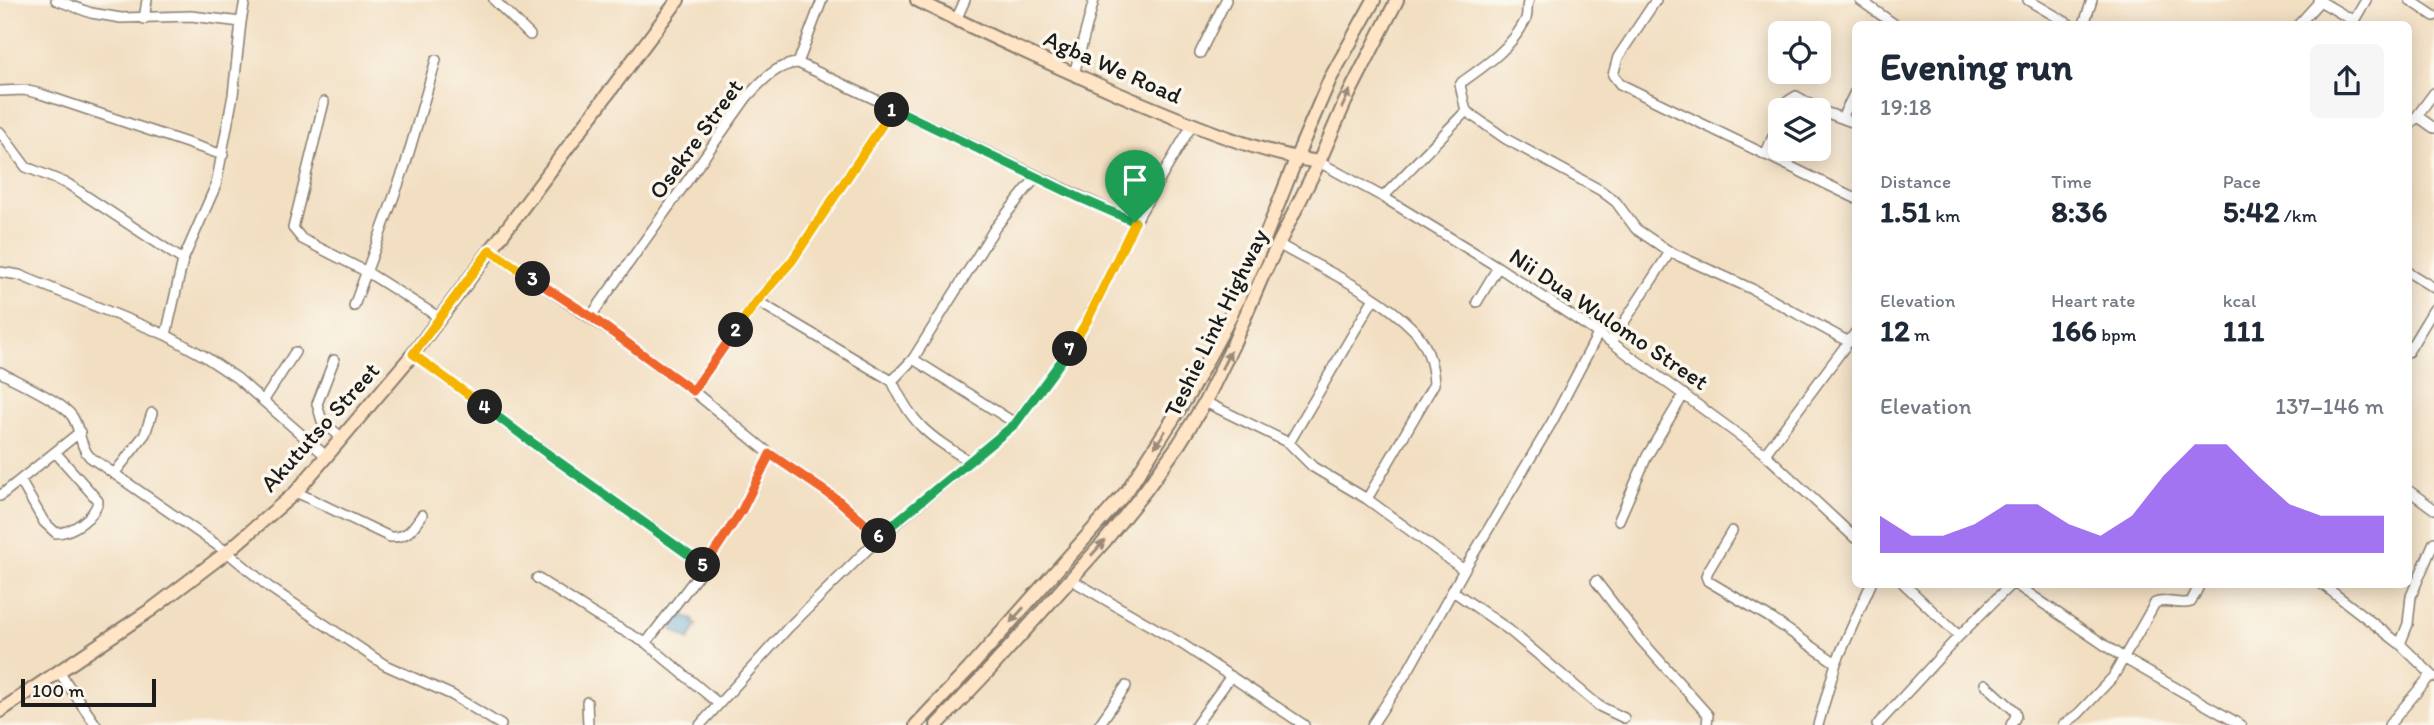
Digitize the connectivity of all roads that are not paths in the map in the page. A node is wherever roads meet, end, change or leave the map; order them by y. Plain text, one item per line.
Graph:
1 (56, 0) edge
2 (147, 0) edge
3 (245, 0) edge
4 (495, 0) edge
5 (678, 0) edge
6 (822, 0) edge
7 (917, 0) edge
8 (965, 0) edge
9 (1094, 0) edge
10 (1226, 0) edge
11 (1374, 0) edge
12 (1397, 0) edge
13 (1528, 0) edge
14 (1656, 0) edge
15 (1860, 0) edge
16 (2028, 0) edge
17 (2092, 0) edge
18 (2366, 0) edge
19 (2410, 0) edge
20 (2318, 1) edge
21 (2434, 16) edge
22 (144, 19) junction
23 (956, 20) junction
24 (1890, 21) edge
25 (2064, 21) edge
26 (2085, 21) edge
27 (2301, 21) edge
28 (2350, 21) edge
29 (2354, 21) edge
30 (241, 22) junction
31 (530, 35) dead end
32 (1200, 53) dead end
33 (436, 60) dead end
34 (798, 63) junction
35 (1074, 74) junction
36 (0, 91) edge
37 (2434, 93) edge
38 (1852, 98) edge
39 (324, 102) dead end
40 (893, 108) junction
41 (1466, 111) junction
42 (1831, 114) edge
43 (2417, 116) junction
44 (1842, 118) junction
45 (1852, 122) edge
46 (2412, 123) edge
47 (1192, 125) junction
48 (2434, 128) edge
49 (0, 132) edge
50 (1768, 148) edge
51 (223, 155) junction
52 (1765, 155) junction
53 (1298, 159) junction
54 (1319, 162) junction
55 (1037, 176) junction
56 (1383, 197) junction
57 (1852, 197) edge
58 (1135, 222) junction
59 (1278, 244) junction
60 (490, 250) junction
61 (1670, 251) junction
62 (183, 260) junction
63 (1498, 267) junction
64 (0, 272) edge
65 (367, 272) junction
66 (2412, 274) edge
67 (2434, 288) edge
68 (1374, 298) junction
69 (757, 301) junction
70 (1477, 302) dead end
71 (354, 306) dead end
72 (2434, 309) edge
73 (590, 316) junction
74 (440, 318) junction
75 (1598, 334) junction
76 (166, 335) junction
77 (1852, 338) edge
78 (1611, 342) junction
79 (1849, 342) junction
80 (2412, 345) edge
81 (295, 352) dead end
82 (413, 354) junction
83 (913, 359) junction
84 (334, 360) dead end
85 (0, 372) edge
86 (892, 381) junction
87 (693, 391) junction
88 (1684, 394) junction
89 (264, 400) junction
90 (1205, 402) junction
91 (152, 413) dead end
92 (1015, 424) junction
93 (80, 432) junction
94 (342, 438) junction
95 (1289, 443) junction
96 (55, 453) junction
97 (770, 454) junction
98 (1765, 454) junction
99 (326, 456) junction
100 (970, 461) junction
101 (114, 474) junction
102 (20, 480) junction
103 (296, 492) junction
104 (2412, 493) edge
105 (0, 496) edge
106 (1367, 499) junction
107 (2434, 509) edge
108 (422, 515) dead end
109 (1619, 520) dead end
110 (1732, 531) dead end
111 (1852, 535) edge
112 (880, 537) junction
113 (2434, 542) edge
114 (227, 552) junction
115 (705, 566) junction
116 (1464, 570) junction
117 (537, 578) dead end
118 (1070, 579) junction
119 (1596, 581) dead end
120 (1869, 588) edge
121 (1908, 588) edge
122 (2009, 588) edge
123 (2019, 588) edge
124 (2198, 588) edge
125 (2327, 588) edge
126 (1453, 591) junction
127 (1959, 636) junction
128 (646, 643) junction
129 (2400, 644) junction
130 (2125, 659) junction
131 (1836, 663) junction
132 (59, 672) junction
133 (2433, 676) edge
134 (1231, 677) junction
135 (1985, 684) dead end
136 (1126, 686) dead end
137 (587, 702) dead end
138 (719, 704) junction
139 (0, 711) edge
140 (1624, 718) dead end
141 (96, 725) edge
142 (501, 725) edge
143 (588, 725) edge
144 (700, 725) edge
145 (916, 725) edge
146 (937, 725) edge
147 (1099, 725) edge
148 (1196, 725) edge
149 (1304, 725) edge
150 (1371, 725) edge
151 (1707, 725) edge
152 (1818, 725) edge
153 (1877, 725) edge
154 (2011, 725) edge
155 (2063, 725) edge
156 (2241, 725) edge
157 (2389, 725) edge

1 - 22 street
2 - 22 street
3 - 30 street
4 - 31 street
5 - 60 main road, Akututso Street
6 - 34 street
7 - 23 main road, Agba We Road
8 - 23 street
9 - 35 street
10 - 32 street
11 - 53 main road, Teshie Link Highway
54 -> 12 main road, Teshie Link Highway
13 - 41 street
14 - 52 street
15 - 24 street
16 - 25 street
17 - 26 street
18 - 29 street
19 - 21 street
20 - 27 street
20 - 28 street
22 - 30 street
23 - 35 main road, Agba We Road
30 - 51 street
33 - 65 street
34 - 40 street
34 - 73 street, Osekre Street
35 - 47 main road, Agba We Road
36 - 51 street
37 - 43 street
38 - 44 street
39 - 65 street
40 - 55 street
40 - 69 street
41 - 56 street
41 - 61 street
42 - 44 street
43 - 46 street
43 - 48 street
44 - 45 street
47 - 53 main road, Agba We Road
47 - 58 street
49 - 62 street
50 - 52 street
51 - 62 street
52 - 57 street
53 - 54 main road, Agba We Road
53 -> 145 main road, Teshie Link Highway
54 - 56 street, Nii Dua Wulomo Street
54 - 59 main road, Teshie Link Highway
55 - 58 street
55 - 83 street
56 - 63 street, Nii Dua Wulomo Street
58 - 92 street
59 - 68 street
90 -> 59 main road, Teshie Link Highway
60 - 73 street
60 - 74 main road, Akututso Street
61 - 78 street
61 - 79 street
62 - 76 street
63 - 70 street
63 - 75 street, Nii Dua Wulomo Street
64 - 76 street
65 - 71 street
65 - 74 street
66 - 67 street
68 - 95 street
68 - 106 street
69 - 86 street
69 - 87 street
72 - 80 street
73 - 87 street
74 - 82 main road, Akututso Street
75 - 78 street, Nii Dua Wulomo Street
75 - 116 street
76 - 89 street
77 - 79 street
78 - 88 street, Nii Dua Wulomo Street
79 - 98 street
81 - 89 street
82 - 94 main road, Akututso Street
82 - 115 street
83 - 86 street
83 - 92 street
84 - 94 street
85 - 93 street
86 - 100 street
87 - 97 street
88 - 98 street, Nii Dua Wulomo Street
88 - 109 street
89 - 99 street
90 - 95 street
118 -> 90 main road, Teshie Link Highway
91 - 101 street
92 - 100 street
93 - 96 street
93 - 101 street
94 - 99 main road, Akututso Street
95 - 106 street
96 - 102 street
96 - 102 street
97 - 112 street
97 - 115 street
98 - 111 street, Nii Dua Wulomo Street
99 - 103 main road, Akututso Street
100 - 112 street
101 - 114 street
102 - 105 street
103 - 108 street
103 - 114 main road, Akututso Street
104 - 107 street
106 - 116 street
110 - 131 street
112 - 138 street
113 - 129 street
114 - 132 main road, Akututso Street
114 - 142 street
115 - 128 street
116 - 126 street
117 - 128 street
118 - 134 street
118 - 146 main road, Teshie Link Highway
119 - 151 street
120 - 131 street
121 - 127 street
122 - 127 street
123 - 130 street
124 - 130 street
125 - 129 street
126 - 140 street
126 - 150 street
127 - 153 street
128 - 138 street
129 - 133 street
130 - 155 street
130 - 156 street
131 - 152 street
132 - 139 main road, Akututso Street
132 - 141 street
133 - 157 street
134 - 148 street
134 - 149 street
135 - 154 street
136 - 147 street
137 - 143 street
138 - 144 street

